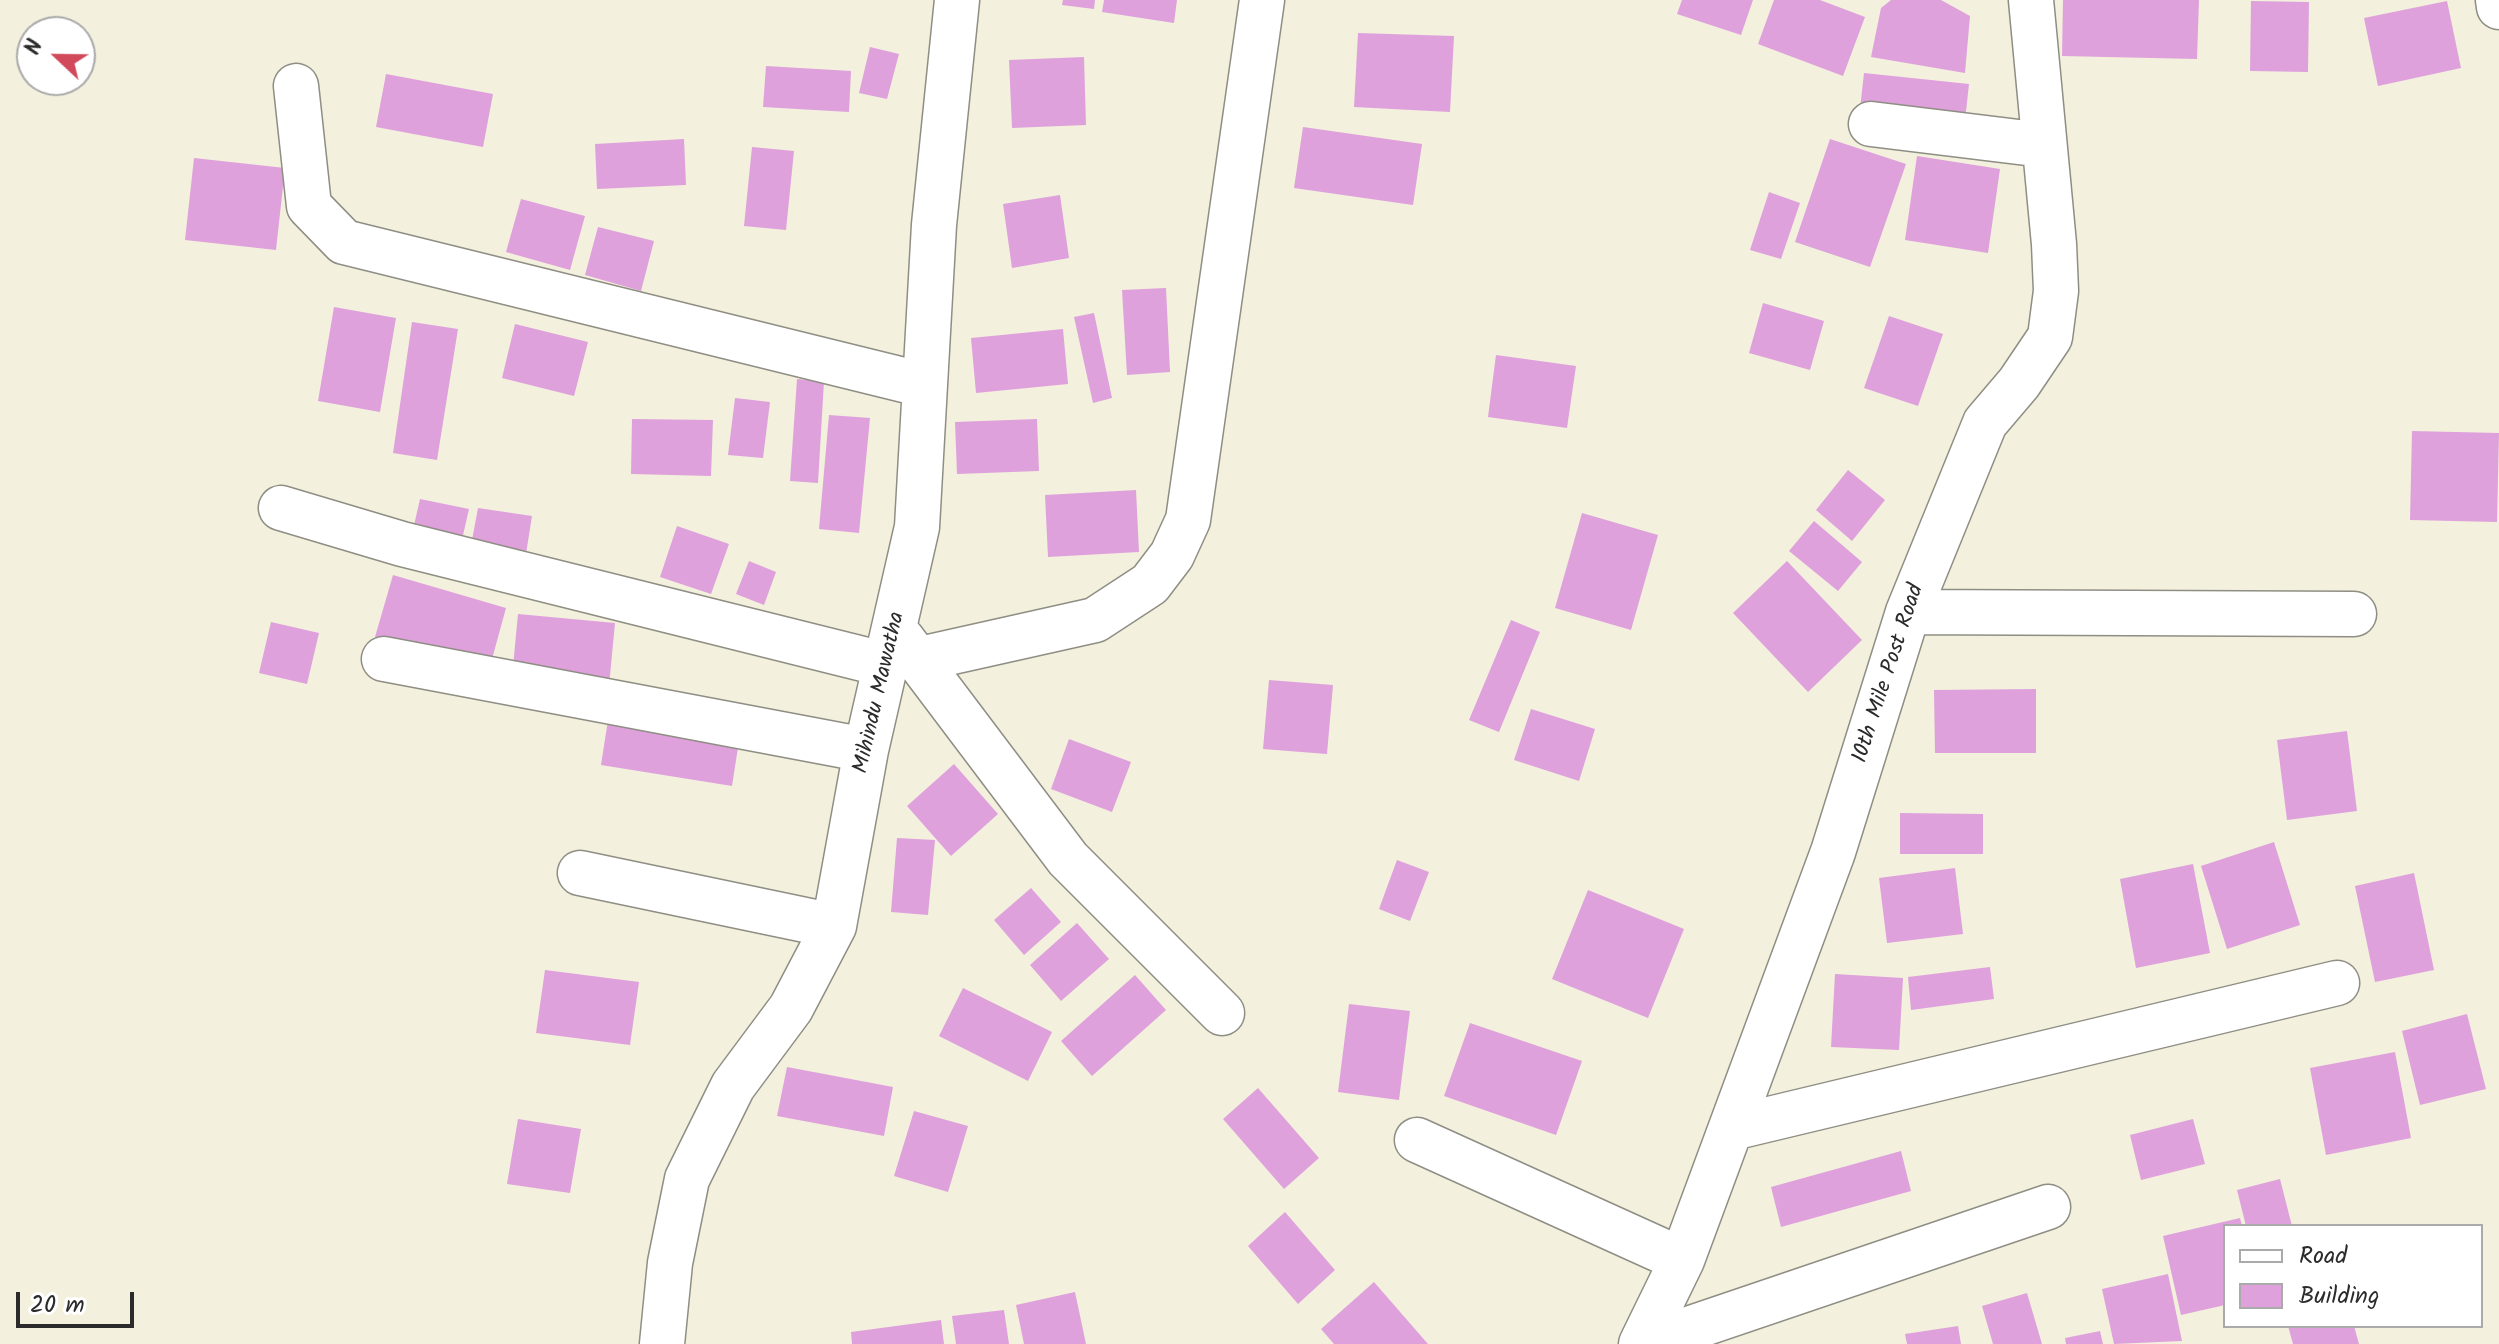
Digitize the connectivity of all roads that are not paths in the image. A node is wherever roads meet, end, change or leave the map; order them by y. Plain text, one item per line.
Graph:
1 (957, 0) edge
2 (1262, 0) edge
3 (2031, 0) edge
4 (2498, 0) edge
5 (2499, 7) edge
6 (296, 86) dead end
7 (1871, 124) dead end
8 (2043, 145) junction
9 (924, 385) junction
10 (281, 508) dead end
11 (1908, 612) junction
12 (2354, 614) dead end
13 (899, 651) junction
14 (384, 659) dead end
15 (866, 750) junction
16 (580, 873) dead end
17 (834, 926) junction
18 (2337, 983) dead end
19 (1222, 1013) dead end
20 (1732, 1128) junction
21 (1417, 1140) dead end
22 (2048, 1207) dead end
23 (1682, 1260) junction
24 (662, 1344) edge
25 (1643, 1344) edge

1 - 9 street, Mihindu Mawatha
2 - 13 street
3 - 8 street, 10th Mile Post Road
4 - 5 street
6 - 9 street
7 - 8 street
8 - 11 street, 10th Mile Post Road
9 - 13 street, Mihindu Mawatha
10 - 13 street
11 - 12 street
11 - 20 street, 10th Mile Post Road
13 - 15 street, Mihindu Mawatha
13 - 19 street
14 - 15 street
15 - 17 street, Mihindu Mawatha
16 - 17 street
17 - 24 street, Mihindu Mawatha
18 - 20 street
20 - 23 street, 10th Mile Post Road
21 - 23 street
22 - 25 street
23 - 25 street, 10th Mile Post Road

